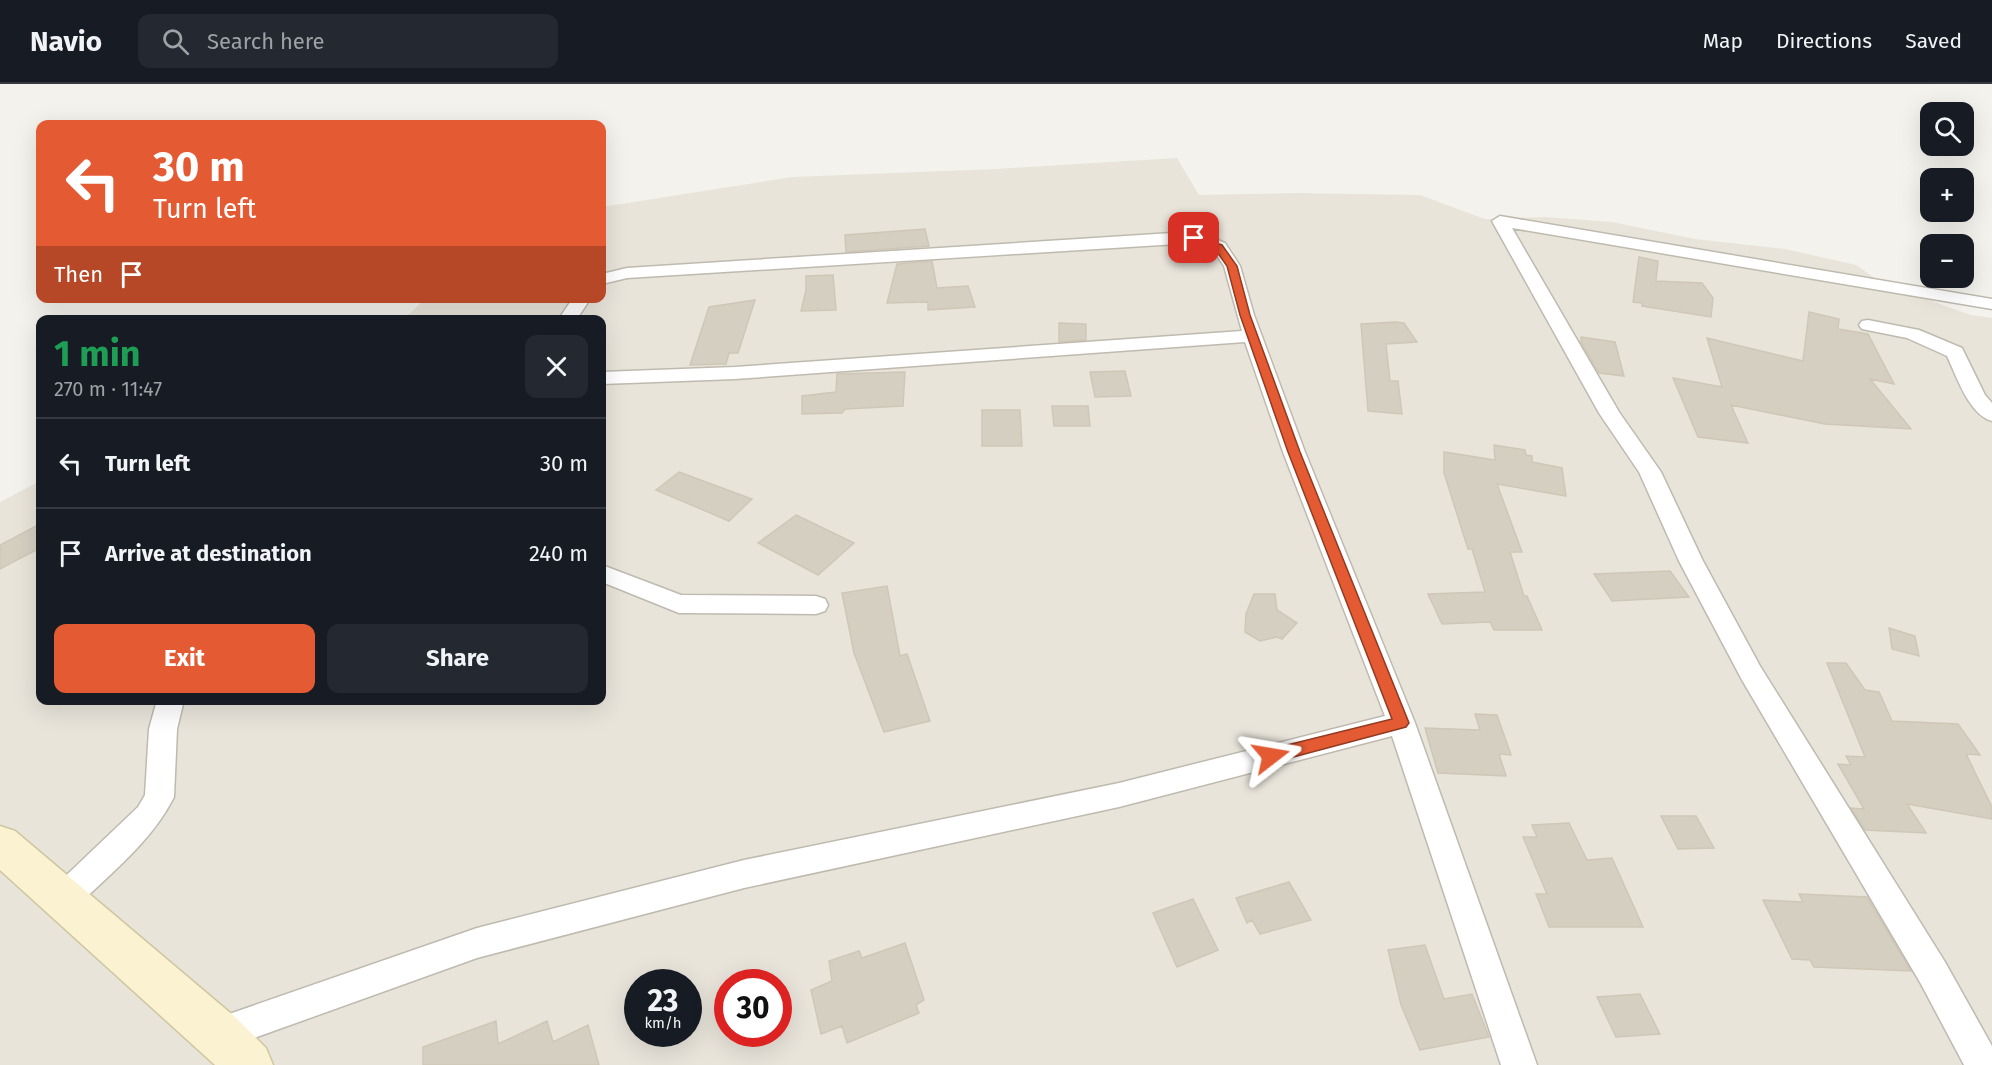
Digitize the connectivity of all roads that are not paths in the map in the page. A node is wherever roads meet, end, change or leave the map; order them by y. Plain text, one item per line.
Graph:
1 (606, 278) edge
2 (1992, 304) edge
3 (1868, 325) dead end
4 (1252, 336) junction
5 (606, 378) edge
6 (1992, 415) edge
7 (606, 575) edge
8 (816, 604) dead end
9 (170, 705) edge
10 (1401, 723) junction
11 (0, 844) edge
12 (64, 898) junction
13 (218, 1034) junction
14 (249, 1065) edge
15 (1520, 1065) edge
16 (1983, 1065) edge

1 - 4 street
2 - 16 street
3 - 6 street
4 - 5 street
4 - 10 street
7 - 8 street
9 - 12 street
10 - 13 street
10 - 15 street
11 - 12 street
12 - 13 street
13 - 14 street

